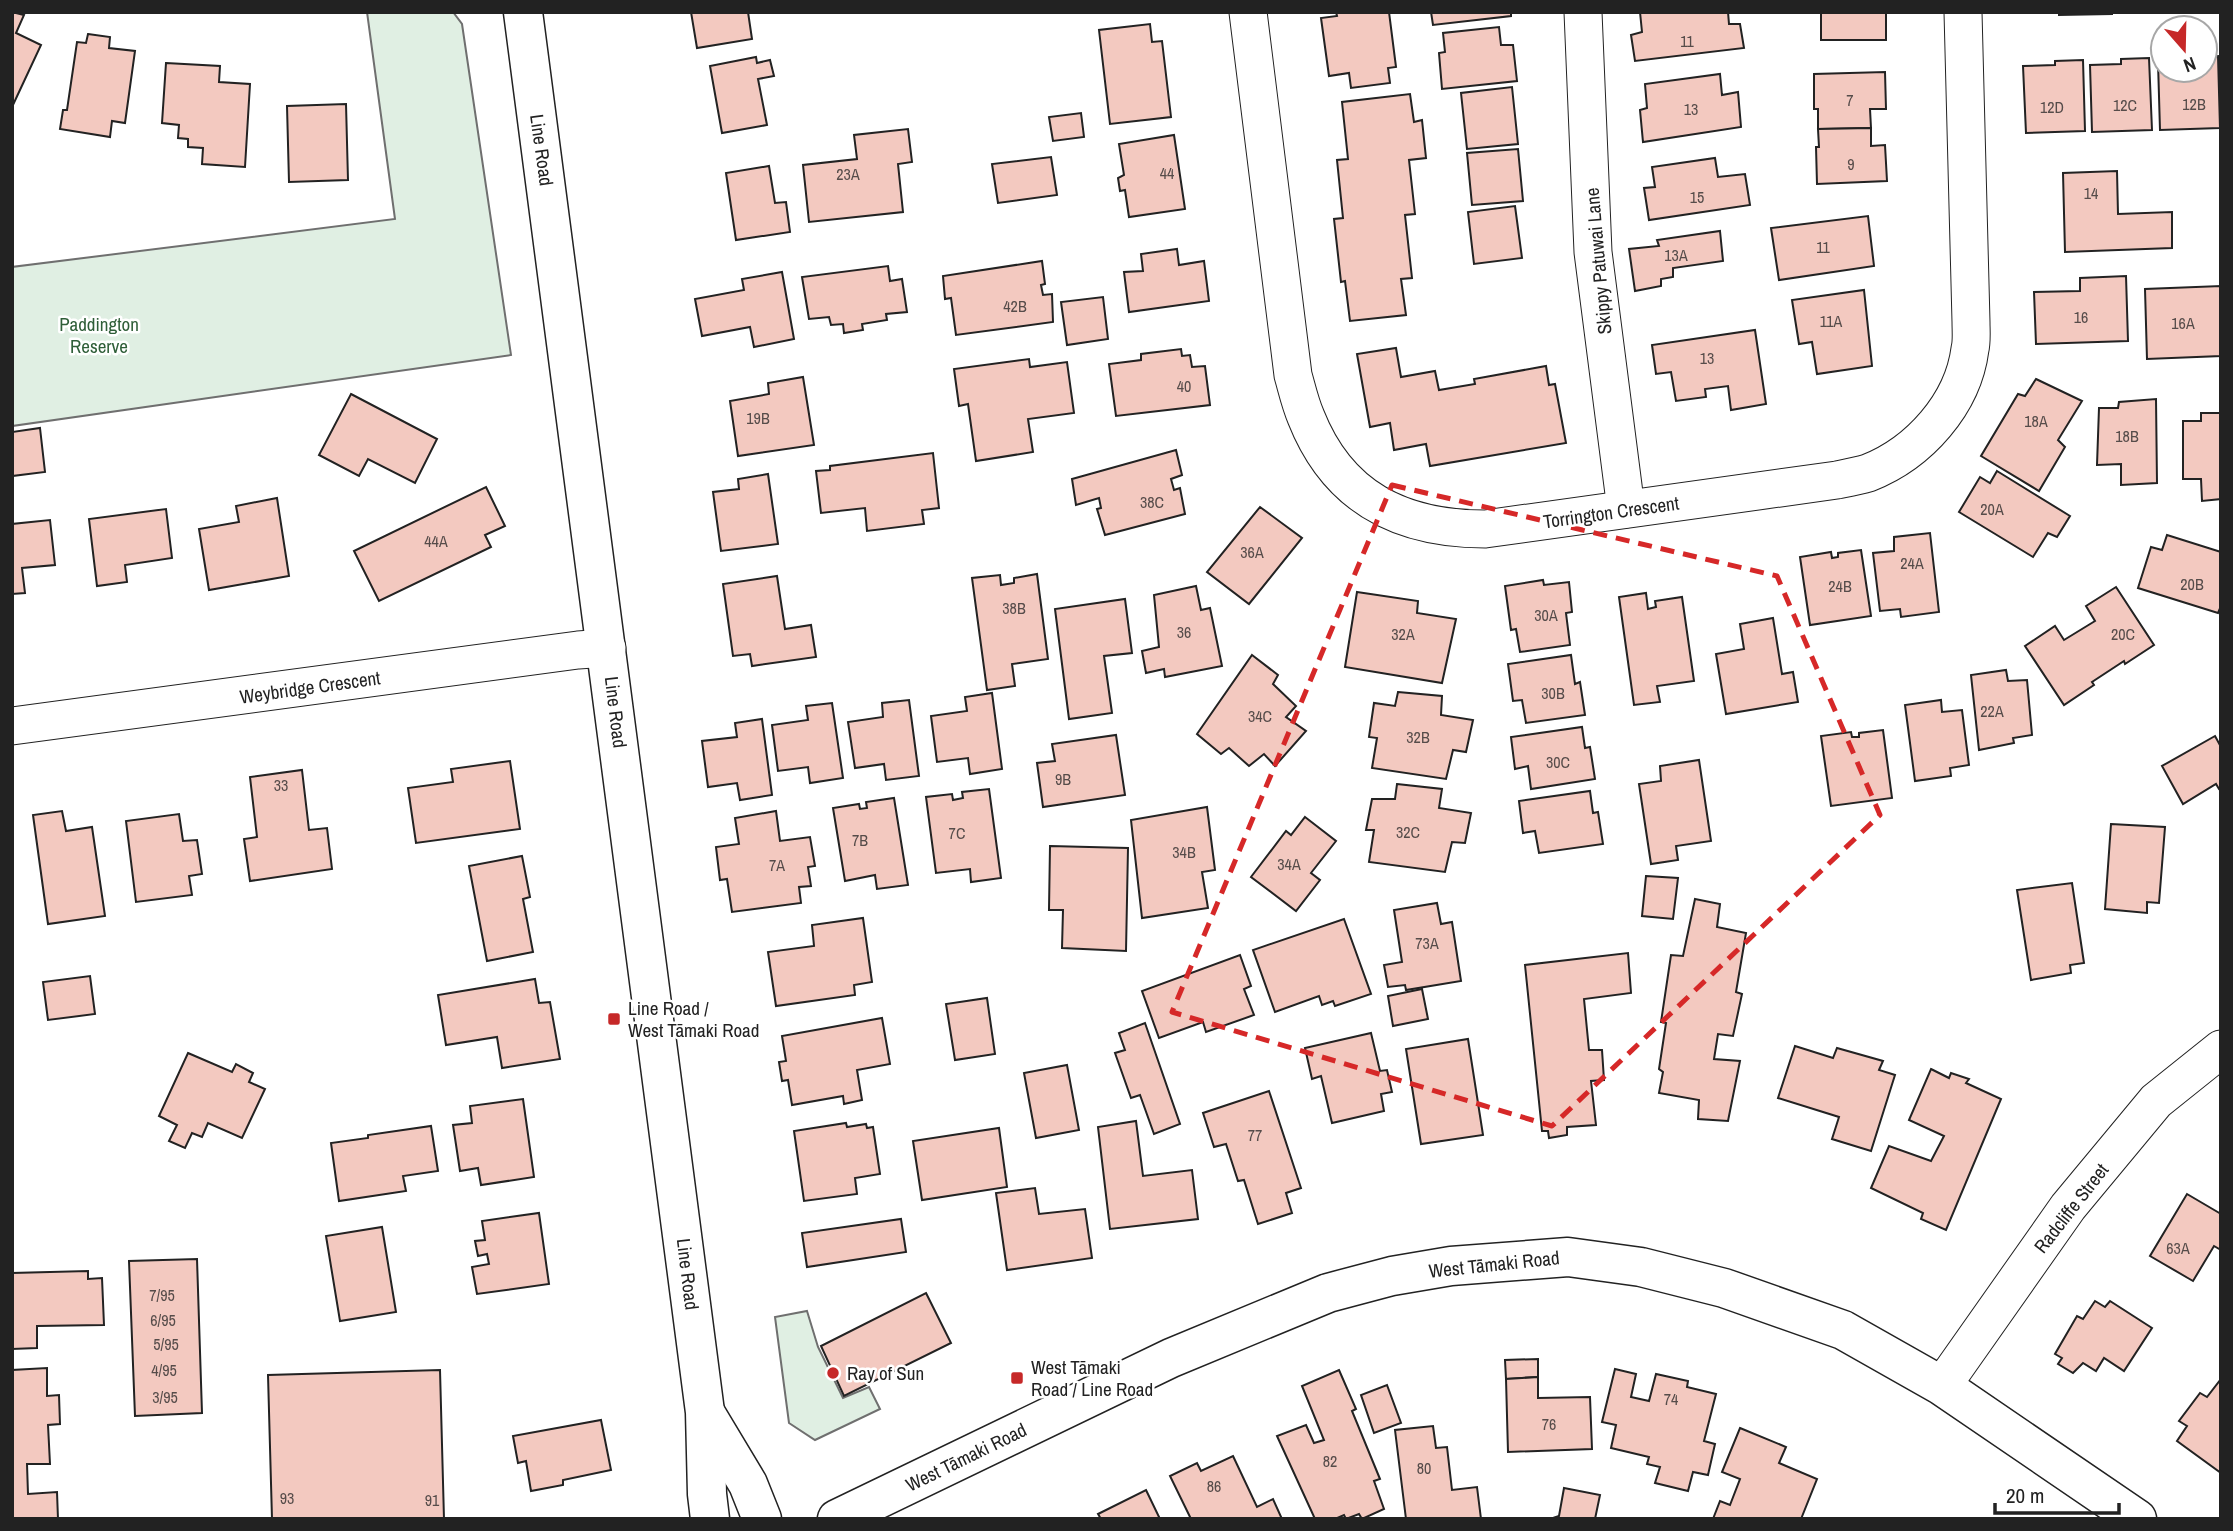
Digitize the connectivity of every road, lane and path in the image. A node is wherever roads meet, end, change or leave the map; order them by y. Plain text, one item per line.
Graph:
1 (523, 12) edge
2 (1248, 12) edge
3 (1583, 12) edge
4 (1964, 12) edge
5 (1626, 509) junction
6 (607, 648) junction
7 (12, 726) edge
8 (2221, 1049) edge
9 (1941, 1386) junction
10 (705, 1412) junction
11 (710, 1519) edge
12 (762, 1519) edge
13 (837, 1519) edge
14 (2137, 1519) edge

1 - 6 main road, Line Road
2 - 5 street, Torrington Crescent
3 - 5 street, Skippy Patuwai Lane
4 - 5 street, Torrington Crescent
6 - 7 street, Weybridge Crescent
6 - 10 main road, Line Road
8 - 9 street, Radcliffe Street
9 - 13 main road, West Tāmaki Road
9 - 14 main road, West Tāmaki Road
10 - 11 main road, Line Road
10 - 12 main road, Line Road

